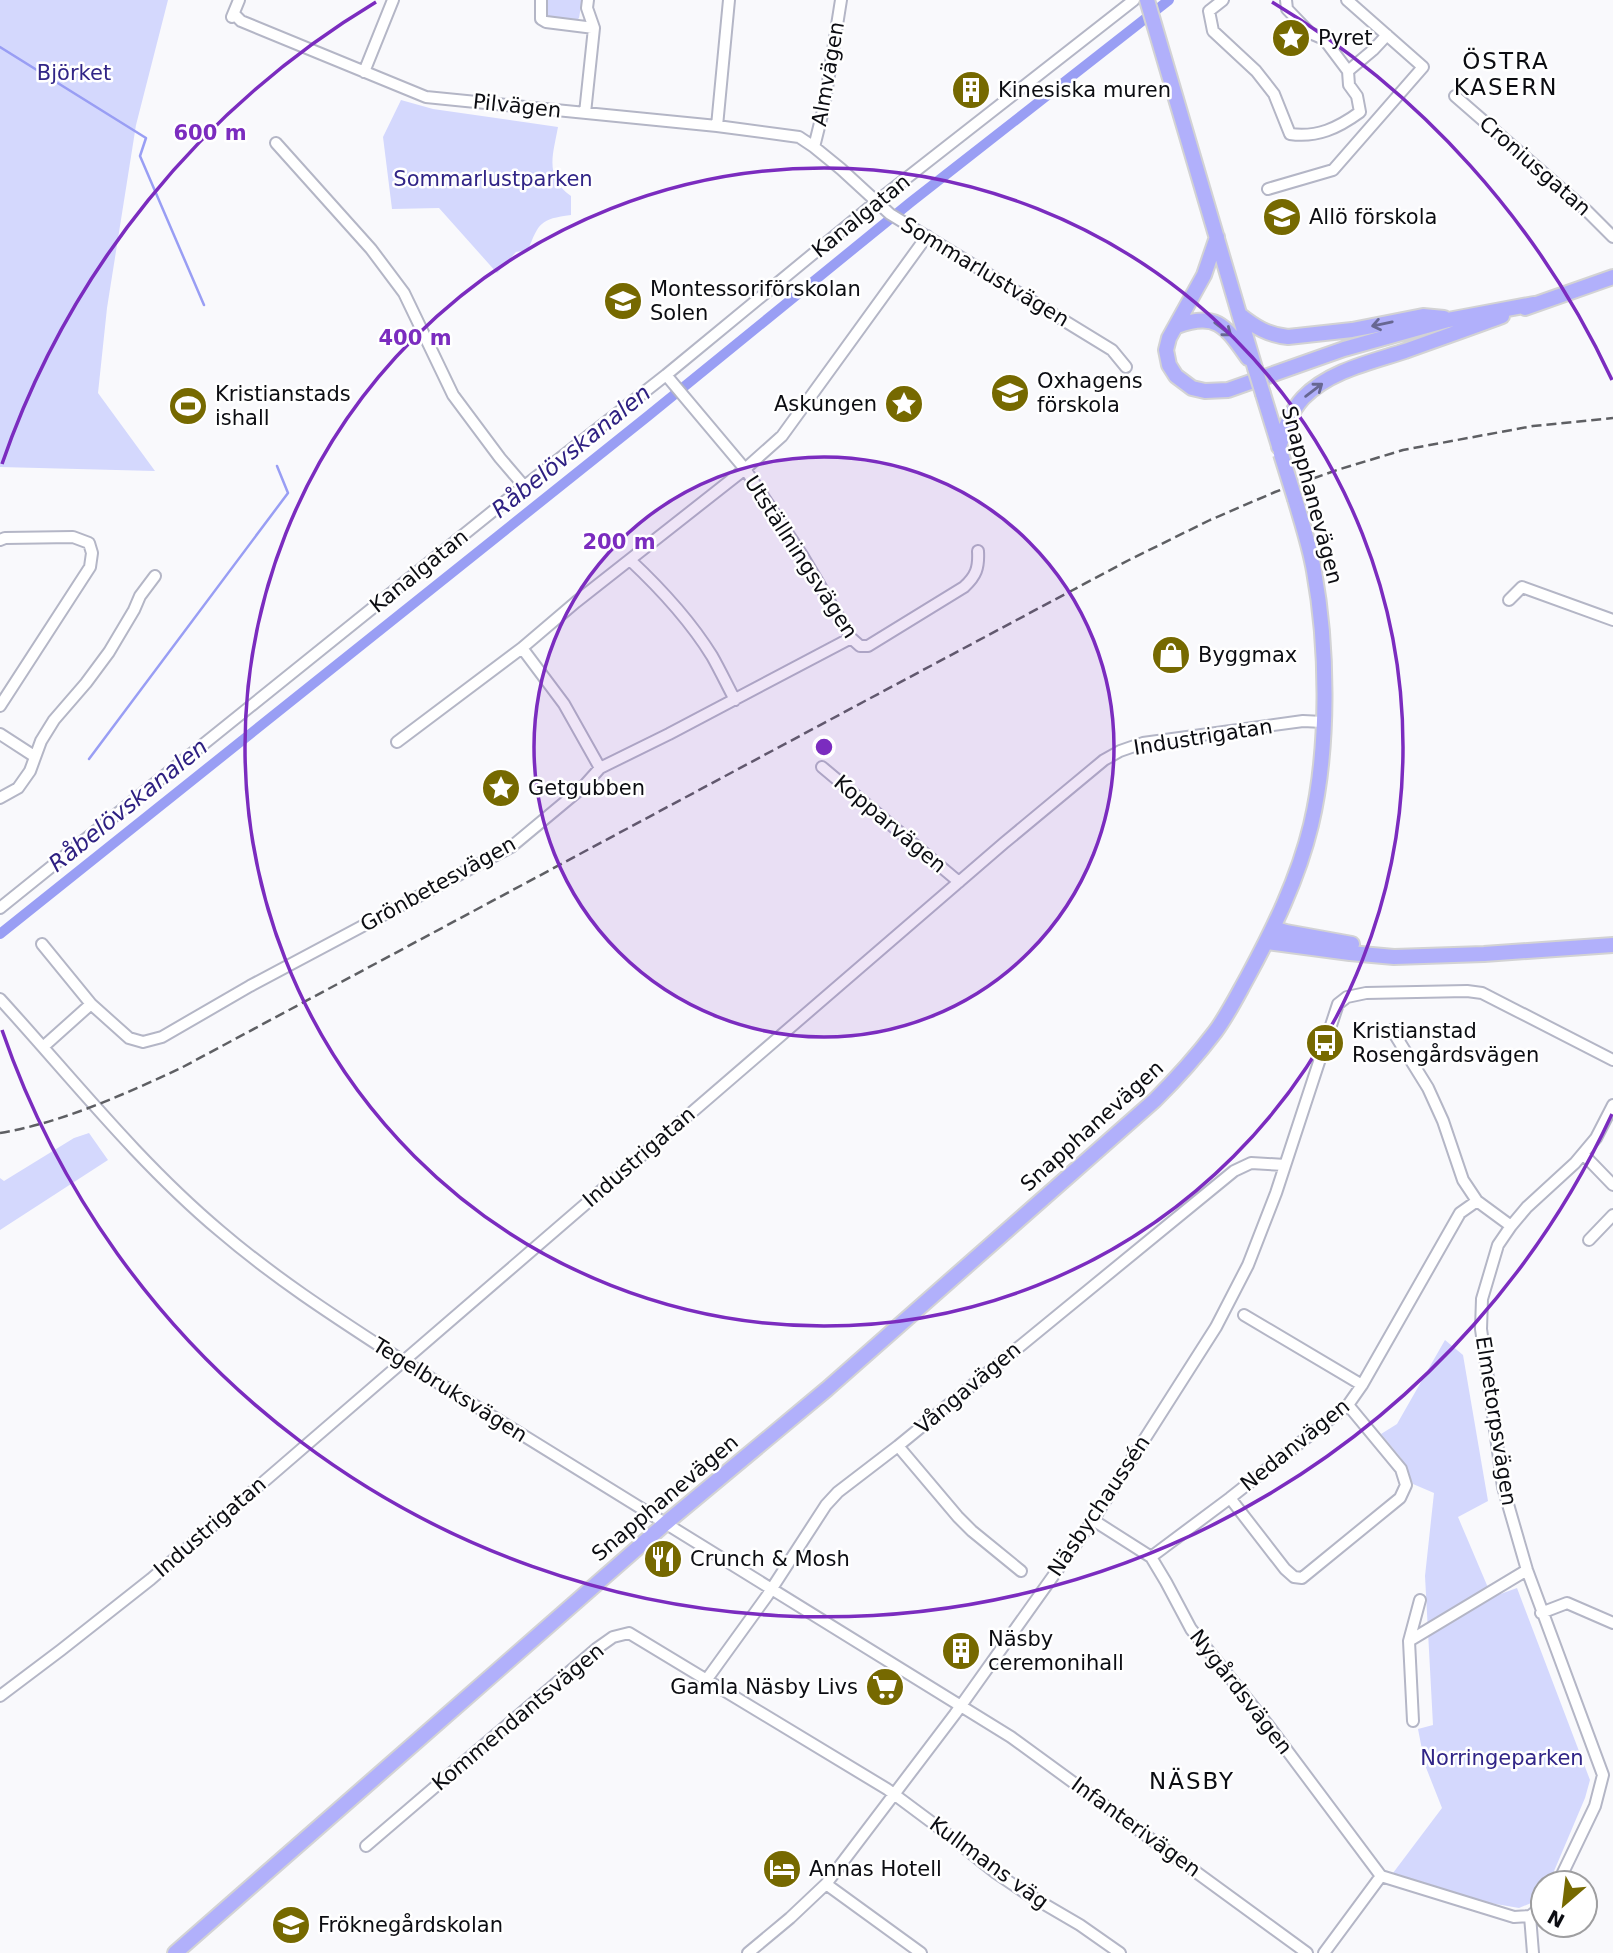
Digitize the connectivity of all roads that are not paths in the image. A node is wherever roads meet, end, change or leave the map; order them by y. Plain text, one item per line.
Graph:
1 (239, 0) edge
2 (393, 0) edge
3 (541, 0) edge
4 (588, 0) edge
5 (729, 0) edge
6 (841, 0) edge
7 (1134, 0) edge
8 (1223, 0) edge
9 (1286, 0) edge
10 (1348, 0) edge
11 (1149, 6) edge
12 (594, 28) junction
13 (1387, 35) junction
14 (1348, 71) junction
15 (364, 72) junction
16 (1455, 96) dead end
17 (585, 113) junction
18 (717, 126) junction
19 (276, 143) dead end
20 (814, 147) junction
21 (1268, 189) dead end
22 (876, 202) junction
23 (927, 236) junction
24 (1217, 237) junction
25 (1613, 237) edge
26 (1613, 277) edge
27 (1534, 304) junction
28 (1240, 315) junction
29 (1448, 320) junction
30 (1177, 326) junction
31 (1401, 334) junction
32 (1450, 335) junction
33 (1126, 366) dead end
34 (1255, 368) junction
35 (666, 374) junction
36 (1280, 450) junction
37 (745, 469) junction
38 (524, 486) junction
39 (0, 540) edge
40 (978, 551) dead end
41 (630, 560) junction
42 (155, 576) dead end
43 (1508, 600) dead end
44 (1613, 620) edge
45 (851, 638) junction
46 (522, 648) junction
47 (734, 700) junction
48 (0, 706) edge
49 (1323, 722) junction
50 (0, 734) edge
51 (397, 742) dead end
52 (34, 757) junction
53 (821, 767) dead end
54 (600, 768) junction
55 (0, 798) edge
56 (959, 882) junction
57 (0, 908) edge
58 (1273, 928) junction
59 (1613, 937) edge
60 (1267, 942) junction
61 (41, 944) dead end
62 (1613, 945) edge
63 (1525, 950) junction
64 (1436, 956) junction
65 (0, 999) edge
66 (91, 1004) junction
67 (1392, 1030) dead end
68 (43, 1046) junction
69 (1613, 1060) edge
70 (1613, 1105) edge
71 (1583, 1153) junction
72 (1285, 1165) junction
73 (1613, 1185) edge
74 (1477, 1201) junction
75 (1613, 1215) edge
76 (1511, 1226) junction
77 (1588, 1240) dead end
78 (1244, 1315) dead end
79 (402, 1361) junction
80 (1362, 1385) junction
81 (1348, 1405) junction
82 (898, 1446) junction
83 (1230, 1498) junction
84 (1093, 1520) junction
85 (666, 1523) junction
86 (1151, 1557) junction
87 (1527, 1570) junction
88 (1021, 1571) dead end
89 (771, 1588) junction
90 (1420, 1600) dead end
91 (1541, 1613) junction
92 (1613, 1623) edge
93 (1409, 1641) junction
94 (707, 1679) junction
95 (0, 1696) edge
96 (961, 1706) junction
97 (1413, 1721) dead end
98 (894, 1794) junction
99 (366, 1846) dead end
100 (1565, 1869) edge
101 (1381, 1876) junction
102 (827, 1884) junction
103 (1529, 1916) edge
104 (175, 1953) edge
105 (748, 1953) edge
106 (921, 1953) edge
107 (1120, 1953) edge
108 (1307, 1953) edge
109 (1324, 1953) edge

1 - 15 street, Pilvägen
2 - 15 street
3 - 12 street
4 - 12 street
5 - 18 street
6 - 20 street, Almvägen
7 - 22 street, Kanalgatan
8 - 14 street
9 - 14 street
10 - 13 street
11 - 24 main road, Snapphanevägen
12 - 17 street
13 - 14 street
13 - 21 street
15 - 17 street, Pilvägen
16 - 25 street, Croniusgatan
17 - 18 street, Pilvägen
18 - 20 street, Pilvägen
19 - 38 street
20 - 22 street, Sommarlustvägen
22 - 23 street, Sommarlustvägen
22 - 35 street, Kanalgatan
23 - 33 street, Sommarlustvägen
23 - 37 street
24 - 28 main road, Snapphanevägen
24 - 30 main road
26 - 27 main road
27 - 29 main road
27 - 32 main road
29 -> 28 main road
28 - 34 main road, Snapphanevägen
29 - 31 main road
30 - 31 main road
30 -> 34 main road
31 - 32 main road
36 -> 32 main road
34 - 36 main road, Snapphanevägen, bridge
35 - 37 street, Utställningsvägen
35 - 38 street, Kanalgatan
36 - 49 main road, Snapphanevägen, bridge
37 - 41 street
37 - 45 street, Utställningsvägen
38 - 57 street, Kanalgatan
39 - 48 street
40 - 45 street, Utställningsvägen
41 - 46 street
41 - 47 street
42 - 52 street
43 - 44 street
45 - 47 street, Grönbetesvägen
46 - 51 street
46 - 54 street
47 - 54 street, Grönbetesvägen
49 - 56 street, Industrigatan
49 - 58 main road, Snapphanevägen
50 - 52 street
52 - 55 street
53 - 56 street, Kopparvägen
54 - 66 street, Grönbetesvägen
56 - 79 street, Industrigatan
58 - 60 main road, Snapphanevägen
58 - 64 main road
59 - 63 main road
60 - 64 main road
60 - 85 main road, Snapphanevägen
61 - 66 street, Grönbetesvägen
62 - 63 main road
63 - 64 main road
65 - 68 street, Tegelbruksvägen
66 - 68 street
67 - 74 street
68 - 79 street, Tegelbruksvägen
69 - 72 street, Näsbychaussén
70 - 71 street, Elmetorpsvägen
71 - 73 street
71 - 76 street, Elmetorpsvägen
72 - 82 street, Vångavägen
72 - 84 street, Näsbychaussén
74 - 76 street
74 - 80 street, Nedanvägen
75 - 77 street
76 - 87 street, Elmetorpsvägen
78 - 80 street
79 - 85 street, Tegelbruksvägen
79 - 95 street, Industrigatan
80 - 81 street, Nedanvägen
81 - 83 street, Nedanvägen
81 - 83 street
82 - 88 street
82 - 89 street, Vångavägen
83 - 86 street, Nedanvägen
84 - 86 street, Nygårdsvägen
84 - 96 street, Näsbychaussén
85 - 89 street, Tegelbruksvägen
85 - 104 main road, Snapphanevägen
86 - 101 street, Nygårdsvägen
87 - 91 street, Elmetorpsvägen
87 - 93 street
89 - 94 street, Vångavägen
89 - 96 street, Tegelbruksvägen
90 - 93 street
91 - 92 street
91 - 100 street, Elmetorpsvägen
93 - 97 street
94 - 98 street, Kommendantsvägen
94 - 99 street, Kommendantsvägen
96 - 98 street, Näsbychaussén
96 - 108 street, Infanterivägen
98 - 102 street, Näsbychaussén
98 - 107 street, Kullmans väg
101 - 103 street
101 - 109 street
102 - 105 street, Näsbychaussén
102 - 106 street

